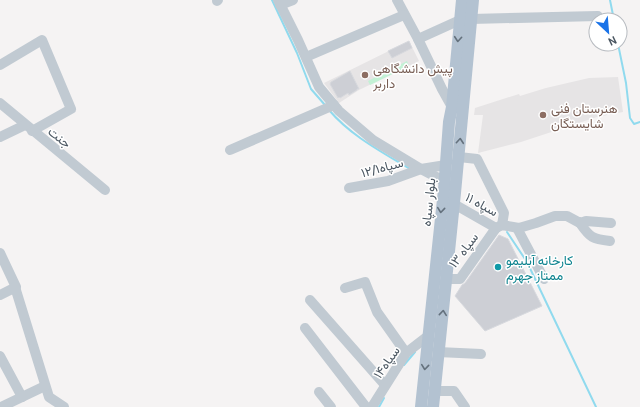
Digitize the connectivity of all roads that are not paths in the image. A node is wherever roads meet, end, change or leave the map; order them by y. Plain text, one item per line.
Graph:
1 (293, 0) edge
2 (397, 0) edge
3 (462, 0) edge
4 (473, 0) edge
5 (279, 2) edge
6 (404, 15) junction
7 (588, 16) edge
8 (466, 20) junction
9 (418, 40) junction
10 (306, 57) junction
11 (0, 65) edge
12 (334, 105) junction
13 (1, 106) edge
14 (457, 108) junction
15 (29, 128) junction
16 (0, 137) edge
17 (230, 150) dead end
18 (459, 158) junction
19 (446, 165) junction
20 (421, 169) junction
21 (444, 182) junction
22 (349, 188) dead end
23 (105, 190) dead end
24 (454, 204) junction
25 (580, 223) junction
26 (611, 223) dead end
27 (499, 226) junction
28 (517, 228) junction
29 (610, 241) dead end
30 (0, 253) edge
31 (446, 279) junction
32 (544, 279) dead end
33 (15, 287) junction
34 (345, 288) dead end
35 (0, 295) edge
36 (310, 300) dead end
37 (305, 328) dead end
38 (428, 336) junction
39 (438, 352) junction
40 (406, 353) junction
41 (481, 354) dead end
42 (0, 356) edge
43 (385, 385) junction
44 (46, 386) junction
45 (434, 391) junction
46 (320, 392) dead end
47 (22, 397) junction
48 (1, 407) edge
49 (64, 407) edge
50 (331, 407) edge
51 (366, 407) edge
52 (372, 407) edge
53 (421, 407) edge
54 (432, 407) edge
55 (465, 407) edge

1 - 5 street
2 - 6 street
3 - 8 main road, بلوار سپاه
4 - 8 main road, بلوار سپاه
5 - 10 street
6 - 9 street
6 - 10 street
7 - 8 street
8 - 9 street
8 - 14 main road, بلوار سپاه
9 - 14 street
10 - 12 street
11 - 15 street
12 - 17 street
12 - 20 street
13 - 15 street, جنت
18 -> 14 main road, بلوار سپاه
14 - 19 main road, بلوار سپاه
15 - 16 street
15 - 23 street, جنت
18 - 24 main road, بلوار سپاه
18 - 27 street
19 - 20 street, سپاه۱۲/۱
19 - 21 main road, بلوار سپاه
20 - 21 street, سپاه۱۲/۱
20 - 22 street, سپاه۱۲/۱
21 -> 38 main road, بلوار سپاه
24 - 27 street, سپاه ۱۱
24 - 31 main road, بلوار سپاه
25 - 26 street
25 - 28 street
25 - 29 street
27 - 28 street, سپاه ۱۱
27 - 31 street, سپاه ۱۳
28 - 32 street
30 - 33 street
39 -> 31 main road, بلوار سپاه
33 - 35 street
33 - 44 street
34 - 40 street
36 - 43 street
37 - 51 street
38 - 40 street, سپاه۱۴
38 -> 53 main road, بلوار سپاه
39 - 41 street
39 - 45 main road, بلوار سپاه
40 - 43 street, سپاه۱۴
42 - 47 street
43 - 52 street, سپاه۱۴
44 - 47 street
44 - 49 street
45 - 54 main road, بلوار سپاه
45 - 55 street
46 - 50 street
47 - 48 street

